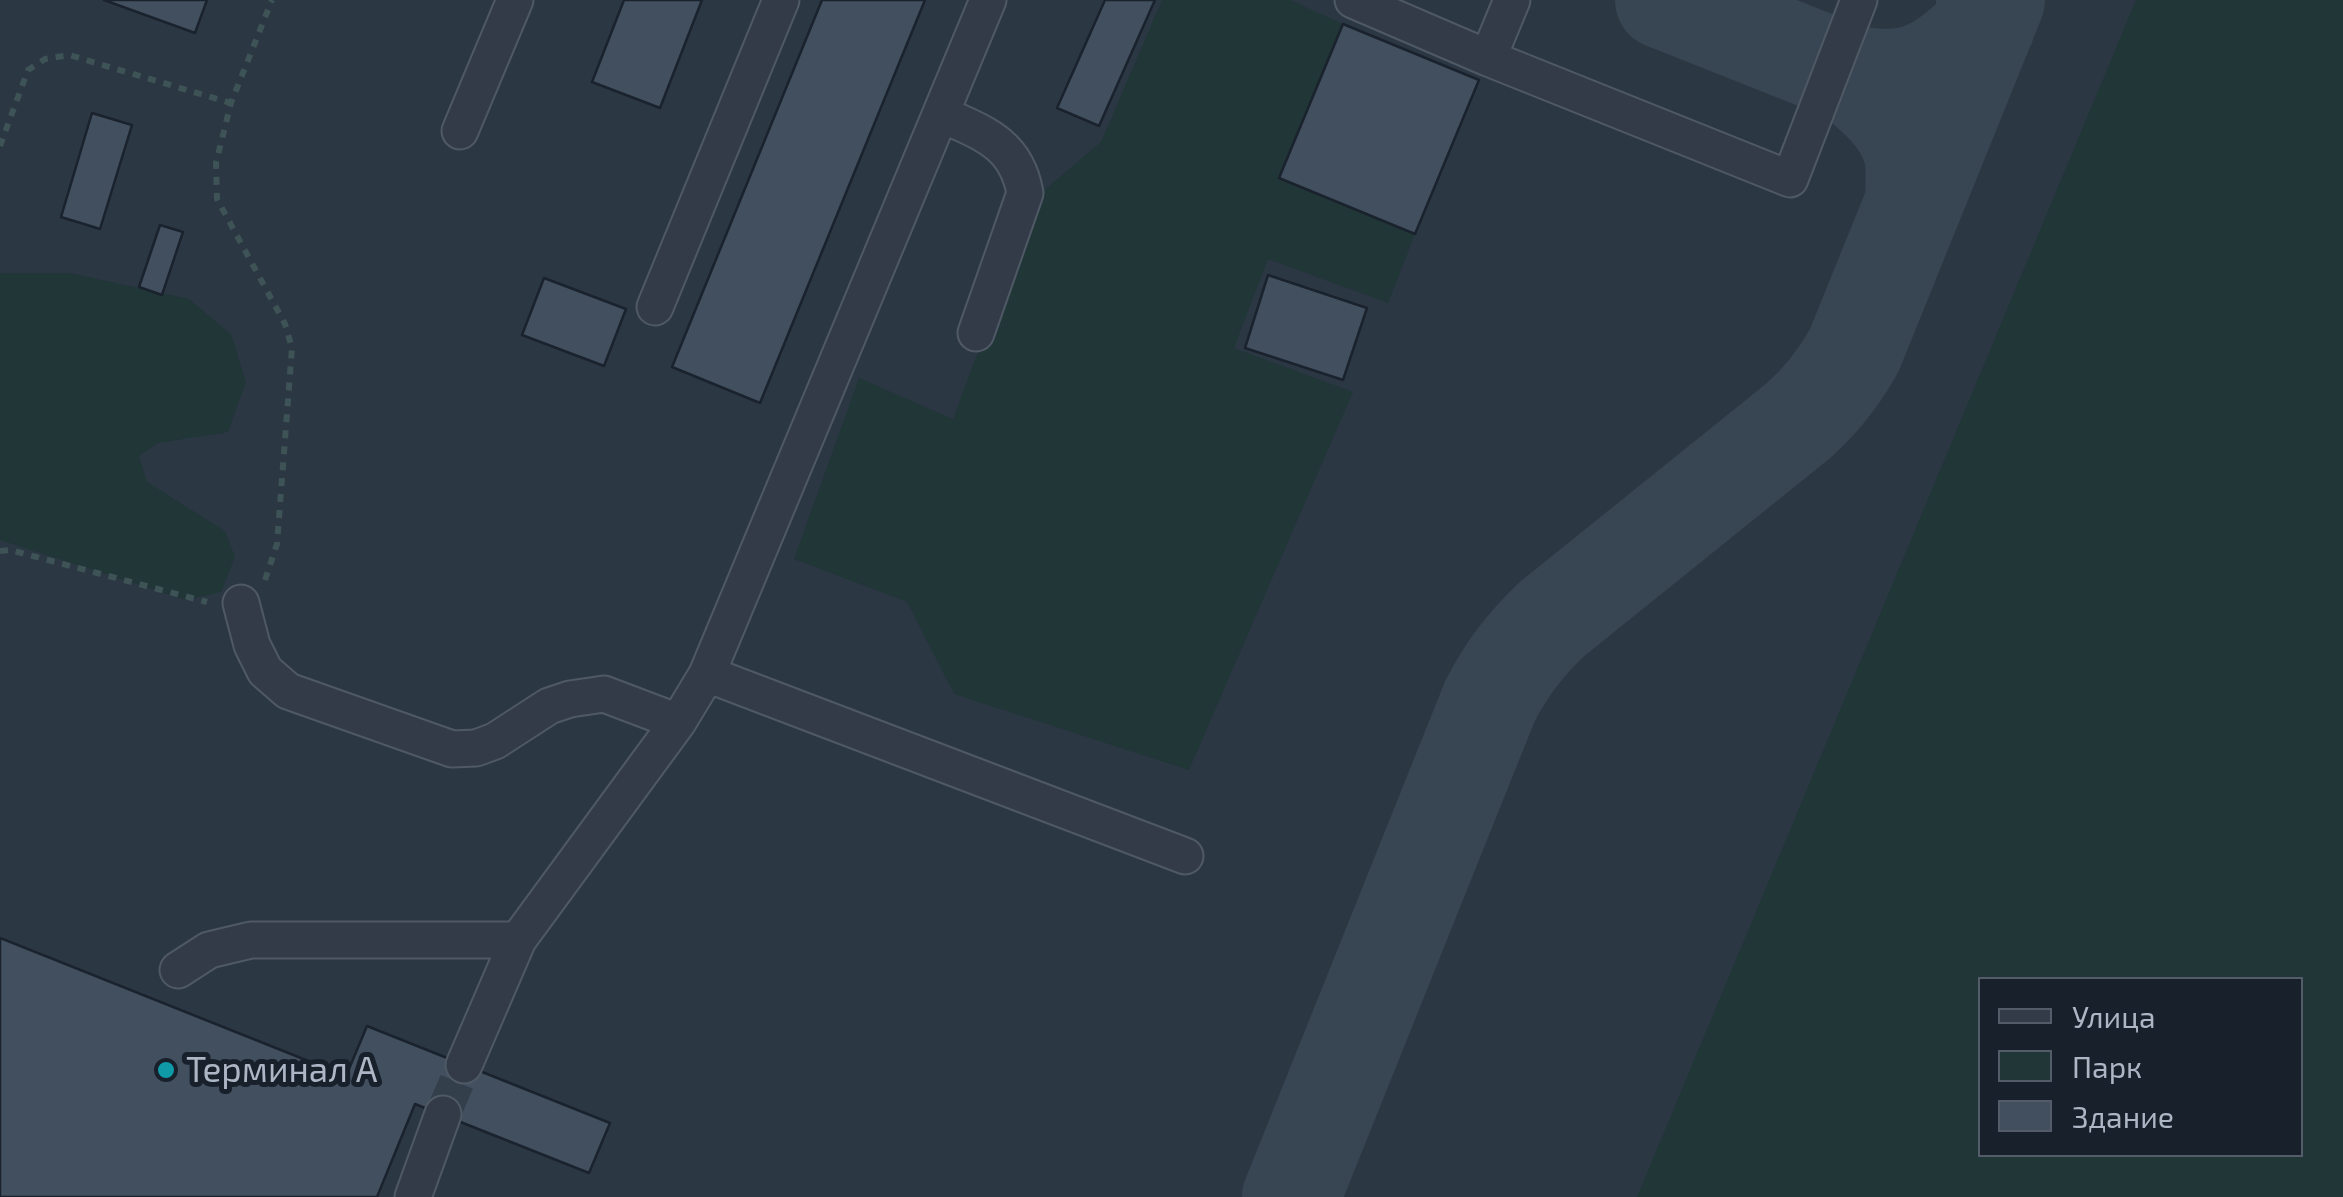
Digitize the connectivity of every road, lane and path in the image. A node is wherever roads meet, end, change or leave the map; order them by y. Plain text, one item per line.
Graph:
1 (272, 0) edge
2 (515, 0) edge
3 (780, 0) edge
4 (988, 0) edge
5 (1353, 0) edge
6 (1512, 0) edge
7 (1860, 0) edge
8 (1488, 58) junction
9 (231, 104) junction
10 (941, 114) junction
11 (460, 131) dead end
12 (0, 146) edge
13 (655, 307) dead end
14 (976, 333) dead end
15 (0, 552) edge
16 (242, 603) junction
17 (707, 674) junction
18 (678, 722) junction
19 (1186, 856) dead end
20 (518, 940) junction
21 (178, 970) dead end
22 (464, 1065) tunnel mouth
23 (442, 1114) tunnel mouth
24 (413, 1197) edge

1 - 9 path
2 - 11 lane
3 - 13 lane
4 - 10 lane
5 - 8 lane
6 - 8 lane
7 - 8 lane
9 - 12 path
9 - 16 path
10 - 14 lane
10 - 17 lane
15 - 16 path
16 - 18 lane
17 - 18 lane
17 - 19 lane
18 - 20 lane
20 - 21 lane
20 - 22 lane
23 - 24 lane

